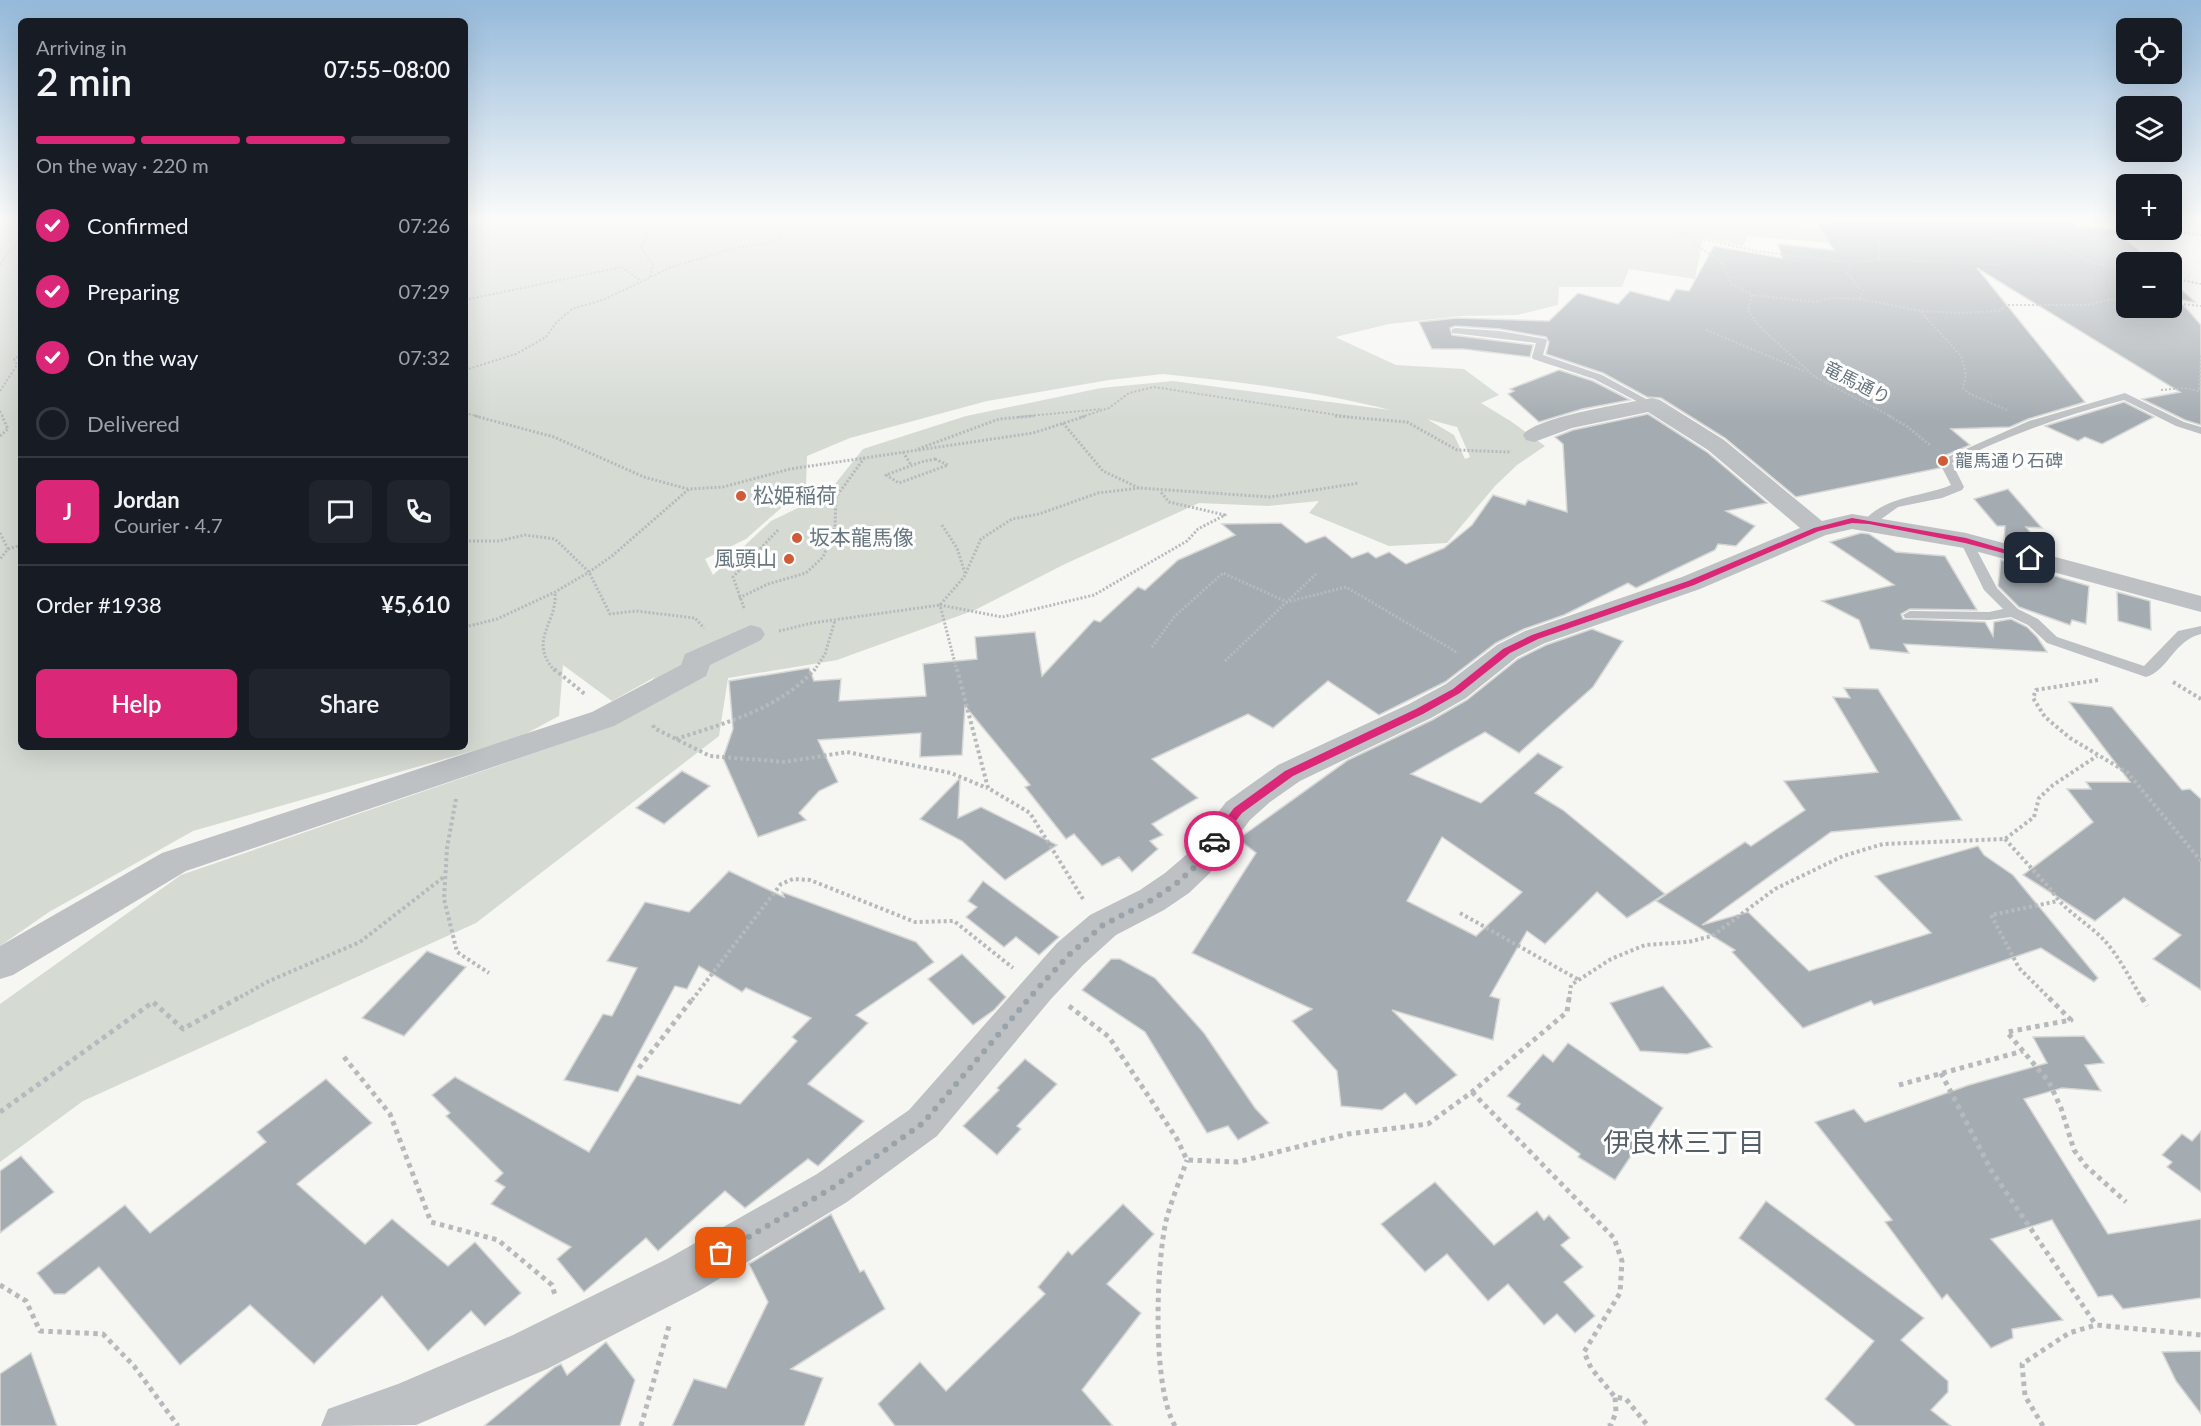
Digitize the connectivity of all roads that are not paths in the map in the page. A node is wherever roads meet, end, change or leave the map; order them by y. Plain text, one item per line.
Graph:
1 (1456, 332) dead end
2 (1652, 405) junction
3 (2201, 431) edge
4 (1534, 435) road end
5 (1869, 522) junction
6 (1817, 530) junction
7 (1966, 541) junction
8 (2201, 604) edge
9 (2013, 612) junction
10 (1910, 615) dead end
11 (2201, 630) edge
12 (751, 634) road end
13 (0, 964) edge
14 (345, 1426) edge

1 - 2 lane
2 - 4 street
2 - 6 street
3 - 5 lane
5 - 6 street
5 - 7 street
6 - 14 street
7 - 8 street
7 - 9 lane
9 - 10 lane
9 - 11 lane
12 - 13 street

